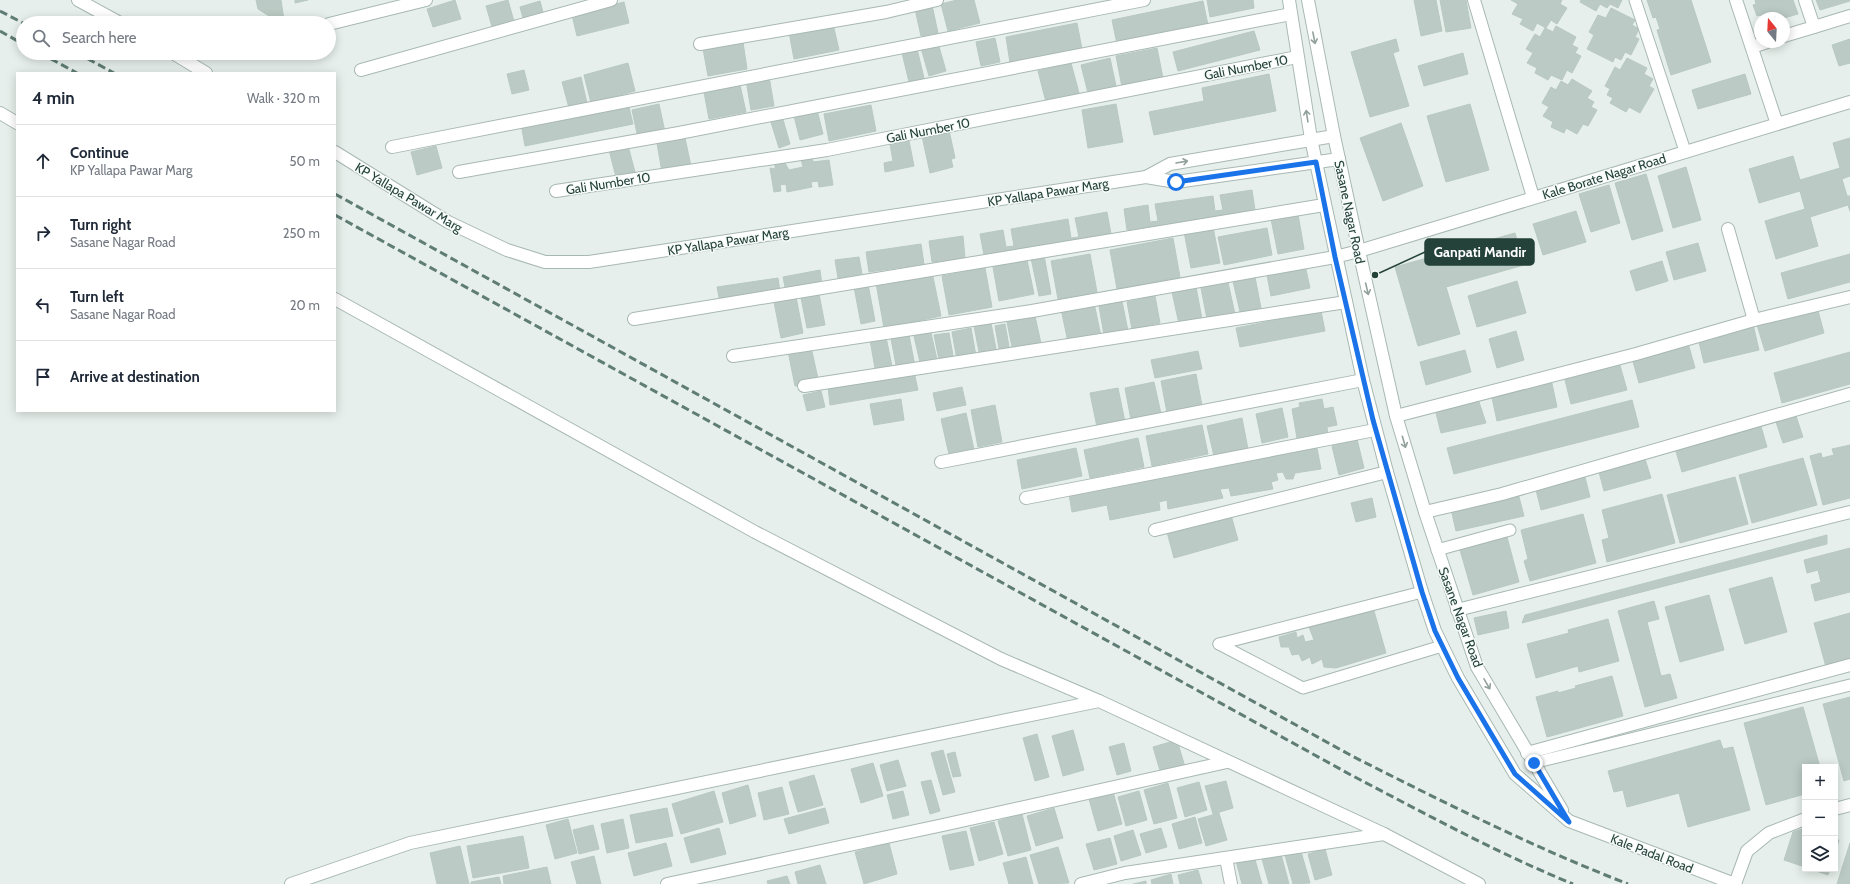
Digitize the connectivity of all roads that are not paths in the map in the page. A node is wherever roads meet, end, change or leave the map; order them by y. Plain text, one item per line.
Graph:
1 (78, 0) edge
2 (426, 0) edge
3 (611, 0) edge
4 (937, 0) edge
5 (1144, 0) edge
6 (1289, 0) edge
7 (1308, 0) edge
8 (1474, 0) edge
9 (1635, 0) edge
10 (1736, 0) edge
11 (1805, 0) edge
12 (1291, 14) junction
13 (107, 16) edge
14 (1850, 16) edge
15 (336, 22) edge
16 (1814, 27) junction
17 (1790, 34) edge
18 (700, 44) dead end
19 (1752, 47) joint
20 (1297, 57) junction
21 (185, 60) edge
22 (361, 70) dead end
23 (204, 72) edge
24 (1850, 102) edge
25 (0, 113) edge
26 (16, 122) edge
27 (1777, 124) junction
28 (1334, 136) junction
29 (1311, 140) junction
30 (392, 147) dead end
31 (1685, 151) junction
32 (336, 153) edge
33 (1339, 159) junction
34 (1316, 162) junction
35 (459, 172) dead end
36 (1146, 177) junction
37 (556, 191) dead end
38 (1533, 197) junction
39 (1324, 205) junction
40 (1728, 229) dead end
41 (1358, 251) junction
42 (1335, 257) junction
43 (1850, 297) edge
44 (336, 300) edge
45 (1346, 302) junction
46 (634, 318) dead end
47 (1754, 320) junction
48 (733, 356) dead end
49 (1363, 380) junction
50 (804, 386) dead end
51 (1850, 394) edge
52 (1396, 416) junction
53 (1376, 430) junction
54 (941, 462) dead end
55 (1387, 472) junction
56 (1026, 498) dead end
57 (1425, 512) junction
58 (1850, 512) edge
59 (1155, 530) dead end
60 (1510, 530) dead end
61 (1437, 550) junction
62 (1422, 592) junction
63 (1457, 610) junction
64 (1442, 646) junction
65 (1850, 665) edge
66 (1850, 684) edge
67 (1099, 701) junction
68 (1530, 758) junction
69 (1227, 762) junction
70 (1850, 805) edge
71 (1838, 808) edge
72 (1802, 820) edge
73 (1569, 822) junction
74 (1384, 834) junction
75 (1226, 858) junction
76 (290, 884) edge
77 (667, 884) edge
78 (1081, 884) edge
79 (1231, 884) edge
80 (1479, 884) edge
81 (1735, 884) edge

1 - 13 street
2 - 15 street
3 - 22 street
4 - 18 street
5 - 30 street
6 - 12 street, Sasane Nagar Road
7 -> 28 street, Sasane Nagar Road
8 - 38 street
9 - 31 lane
10 - 19 street
11 - 16 street
12 - 20 street, Sasane Nagar Road
12 - 35 street
14 - 16 street
16 - 17 street
19 - 27 street
29 -> 20 street, Sasane Nagar Road
20 - 37 street, Gali Number 10
21 - 23 street
24 - 27 street, Kale Borate Nagar Road
25 - 26 street
27 - 31 street, Kale Borate Nagar Road
28 - 29 street, KP Yallapa Pawar Marg
28 - 33 street, Sasane Nagar Road
29 - 34 street, Sasane Nagar Road
36 -> 29 street, KP Yallapa Pawar Marg
31 - 38 street, Kale Borate Nagar Road
32 - 36 street, KP Yallapa Pawar Marg
33 - 34 street, KP Yallapa Pawar Marg
33 - 41 street, Sasane Nagar Road
34 - 36 street, KP Yallapa Pawar Marg
34 - 39 street, Sasane Nagar Road
38 - 41 street, Kale Borate Nagar Road
39 - 42 street, Sasane Nagar Road
39 - 46 street
40 - 47 street
41 - 42 street, Kale Borate Nagar Road
41 -> 52 street, Sasane Nagar Road
42 - 45 street, Sasane Nagar Road
42 - 48 street, Kale Borate Nagar Road
43 - 47 street
44 - 67 street
45 - 49 street, Sasane Nagar Road
45 - 50 street
47 - 52 street
49 - 53 street, Sasane Nagar Road
49 - 54 street
51 - 57 street
52 -> 57 street, Sasane Nagar Road
53 - 55 street, Sasane Nagar Road
53 - 56 street
55 - 59 street
55 - 62 street, Sasane Nagar Road
57 - 61 street, Sasane Nagar Road
58 - 63 street
60 - 61 lane
61 - 63 street, Sasane Nagar Road
62 - 64 street, Sasane Nagar Road
62 - 64 lane
63 -> 68 street, Sasane Nagar Road
64 - 73 street, Sasane Nagar Road
65 - 68 street
66 - 68 lane
67 - 69 street
67 - 76 street
68 - 73 street, Sasane Nagar Road
69 - 74 street
69 - 77 street
70 - 71 street
72 - 81 street
73 - 81 street, Kale Padal Road
74 - 75 street
74 - 80 street
75 - 78 street
75 - 79 street

